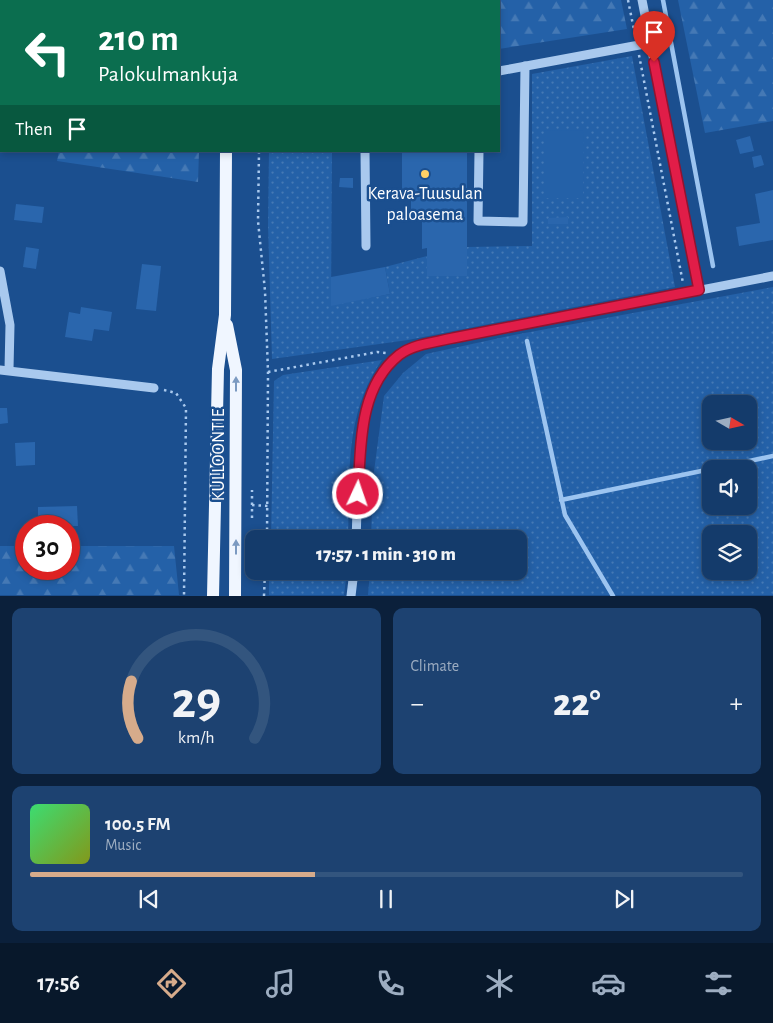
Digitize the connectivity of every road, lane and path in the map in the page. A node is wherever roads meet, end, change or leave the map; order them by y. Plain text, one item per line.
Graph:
1 (628, 0) edge
2 (642, 0) edge
3 (650, 43) junction
4 (637, 46) junction
5 (525, 66) junction
6 (500, 71) edge
7 (226, 152) edge
8 (259, 152) edge
9 (365, 152) edge
10 (479, 152) edge
11 (366, 246) dead end
12 (0, 271) edge
13 (773, 276) edge
14 (699, 290) junction
15 (685, 293) junction
16 (225, 315) junction
17 (400, 354) junction
18 (4, 370) edge
19 (268, 372) junction
20 (154, 388) joint
21 (252, 490) dead end
22 (252, 505) junction
23 (269, 506) junction
24 (252, 518) dead end
25 (268, 530) edge
26 (356, 530) edge
27 (265, 580) edge
28 (353, 580) edge
29 (184, 596) edge
30 (213, 596) edge
31 (236, 596) edge
32 (264, 596) edge
33 (351, 596) edge

1 - 4 path
2 - 3 street
3 - 4 street
3 - 14 street
4 - 5 street
4 - 15 path
5 - 6 street
5 - 10 street
7 - 16 main road, KULLOONTIE
8 - 19 path
9 - 11 street
12 - 18 street
13 - 14 street
14 - 15 street
15 - 17 street
16 - 30 main road, KULLOONTIE
31 -> 16 main road, KULLOONTIE
17 - 19 path
17 - 26 street
18 - 20 street
19 - 23 path
20 - 29 path
21 - 22 path
22 - 23 path
22 - 24 path
23 - 25 path
27 - 32 path
28 - 33 street

